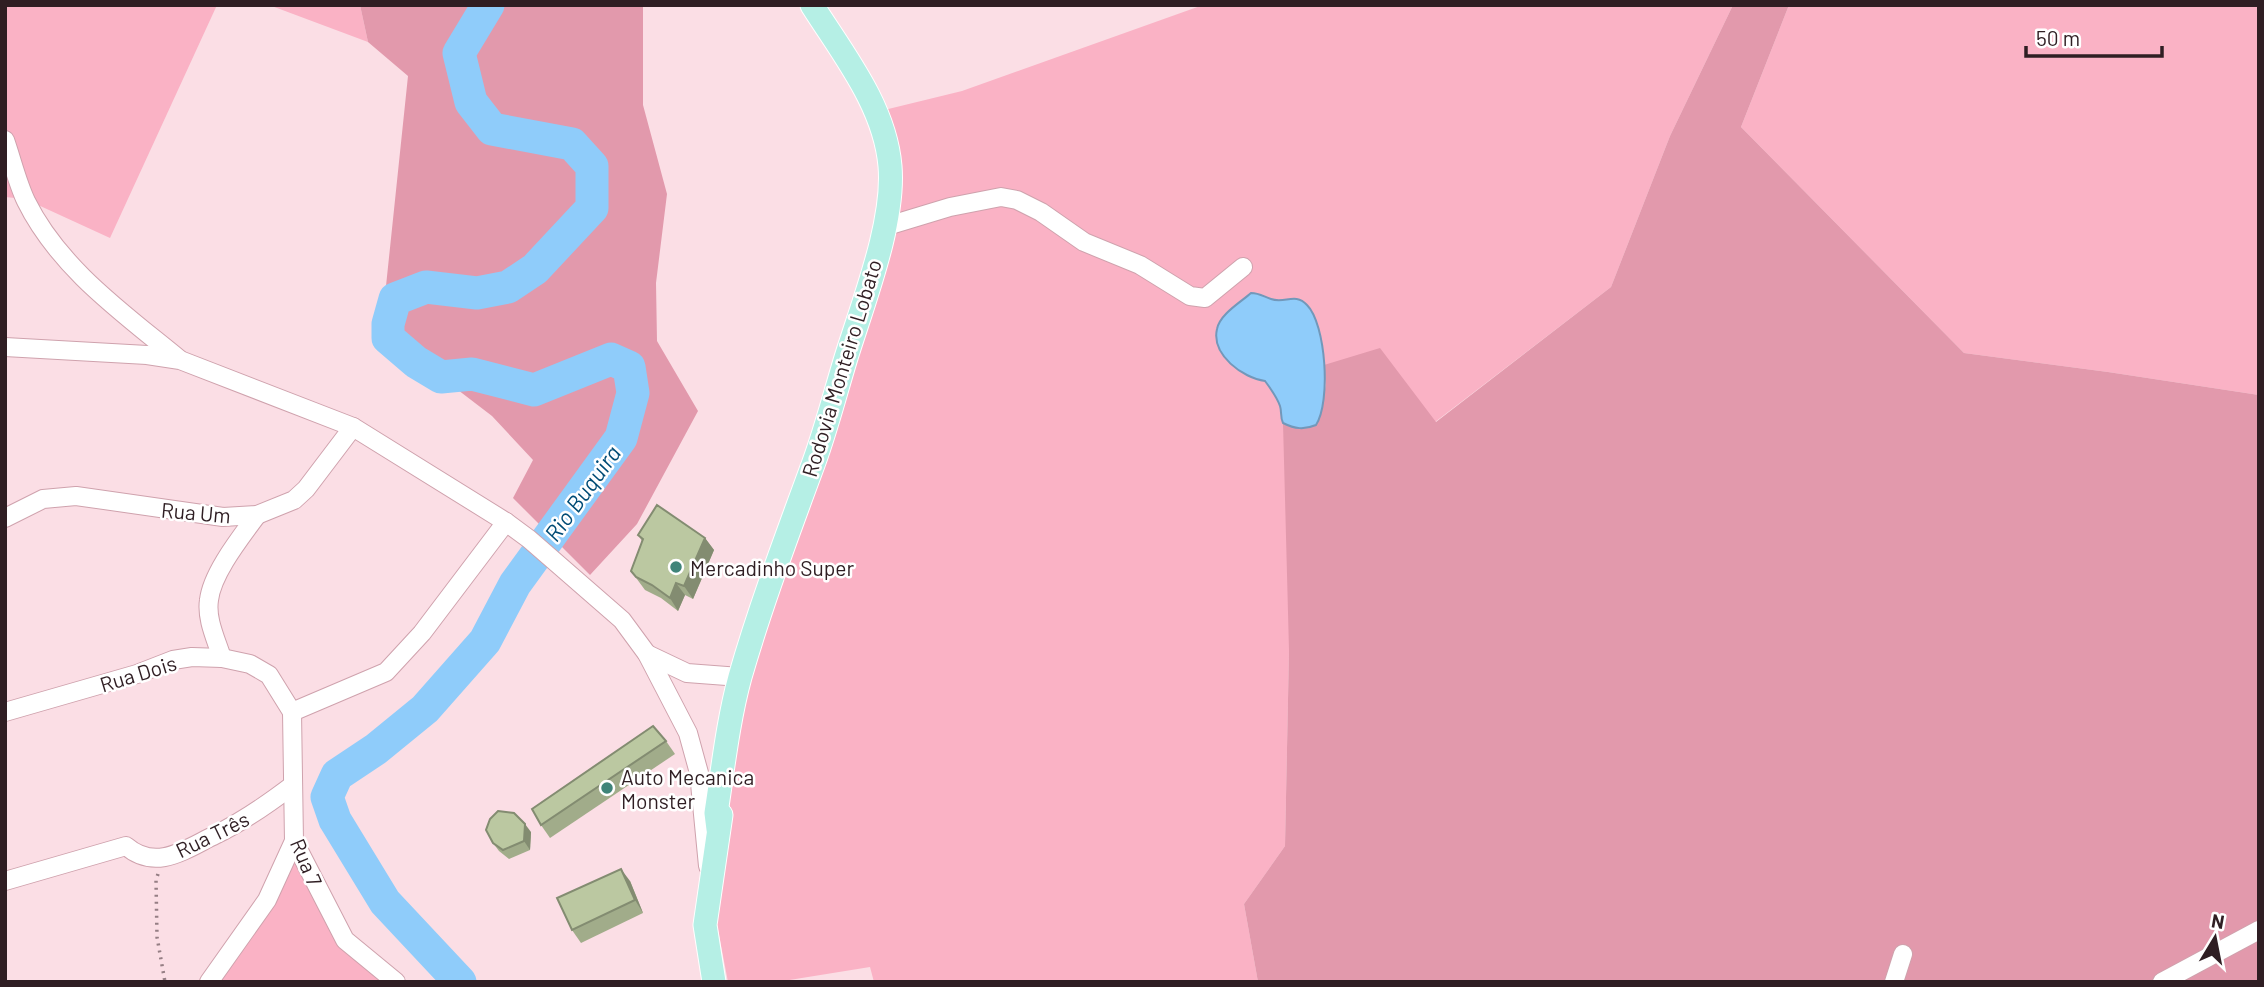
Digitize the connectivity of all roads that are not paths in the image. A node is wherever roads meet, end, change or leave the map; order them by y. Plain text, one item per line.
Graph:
1 (812, 5) edge
2 (5, 140) edge
3 (884, 227) junction
4 (1243, 267) dead end
5 (5, 347) edge
6 (180, 360) junction
7 (353, 426) junction
8 (257, 515) junction
9 (5, 518) edge
10 (506, 522) junction
11 (648, 654) junction
12 (222, 658) junction
13 (740, 677) junction
14 (5, 712) edge
15 (292, 712) junction
16 (293, 785) junction
17 (293, 841) junction
18 (5, 881) edge
19 (710, 888) junction
20 (2259, 930) edge
21 (1903, 954) dead end
22 (209, 982) edge
23 (396, 982) edge
24 (714, 982) edge
25 (729, 982) edge
26 (1894, 982) edge
27 (2162, 982) edge

1 - 3 main road, Rodovia Monteiro Lobato
2 - 6 street
3 - 4 street
3 - 13 main road, Rodovia Monteiro Lobato
5 - 6 street
6 - 7 street
7 - 8 street, Rua Um
7 - 10 street
8 - 9 street, Rua Um
8 - 12 street
10 - 11 street
10 - 15 street
11 - 13 street
11 - 19 street
12 - 14 street, Rua Dois
12 - 15 street, Rua Dois
13 - 19 main road, Rodovia Monteiro Lobato
15 - 16 street, Rua 7
16 - 17 street, Rua 7
16 - 18 street, Rua Três
17 - 22 street
17 - 23 street, Rua 7
19 - 24 main road, Rodovia Monteiro Lobato
19 - 25 main road, Rodovia Monteiro Lobato
20 - 27 street
21 - 26 street

